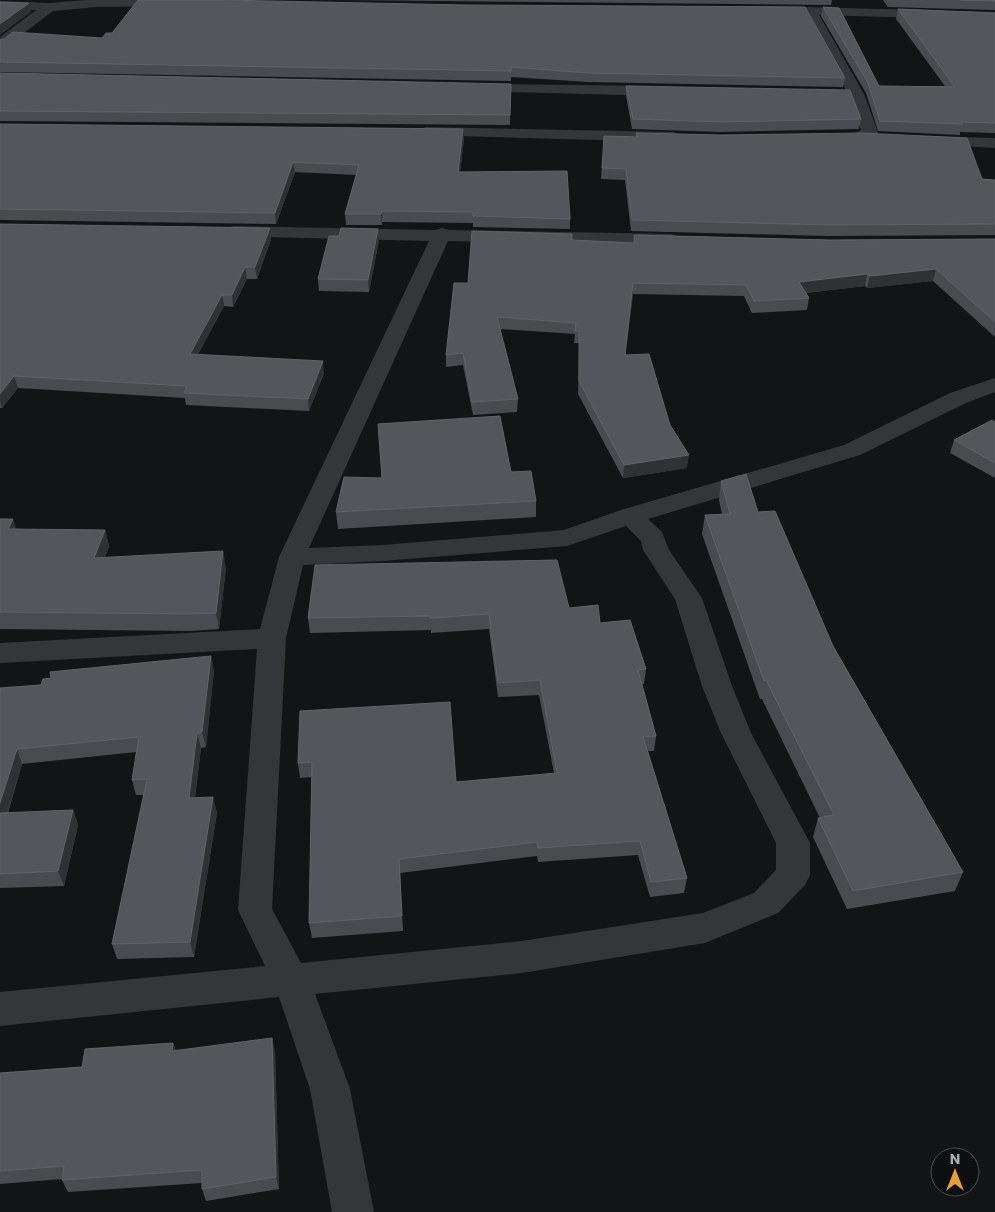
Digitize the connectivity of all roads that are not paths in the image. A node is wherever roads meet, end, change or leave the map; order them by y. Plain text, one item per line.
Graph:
1 (186, 2) edge
2 (0, 5) edge
3 (49, 7) junction
4 (752, 10) edge
5 (809, 10) junction
6 (995, 16) edge
7 (0, 44) edge
8 (456, 88) edge
9 (676, 91) edge
10 (836, 94) edge
11 (856, 94) junction
12 (410, 132) edge
13 (859, 137) junction
14 (691, 138) edge
15 (839, 138) edge
16 (888, 139) edge
17 (916, 140) edge
18 (995, 144) edge
19 (215, 232) edge
20 (442, 234) junction
21 (690, 240) edge
22 (995, 385) edge
23 (630, 516) junction
24 (292, 557) junction
25 (272, 638) junction
26 (0, 653) edge
27 (292, 982) junction
28 (0, 1009) edge
29 (353, 1212) edge

1 - 3 street
2 - 3 street
3 - 7 street
4 - 5 street
5 - 6 street
5 - 11 street
8 - 9 street
10 - 11 street
11 - 13 street
12 - 14 street
13 - 15 street
13 - 16 street
17 - 18 street
19 - 20 street
20 - 21 street
20 - 24 street
22 - 23 street
23 - 24 street
23 - 27 street
24 - 25 street
25 - 26 street
25 - 27 street
27 - 28 street
27 - 29 street

